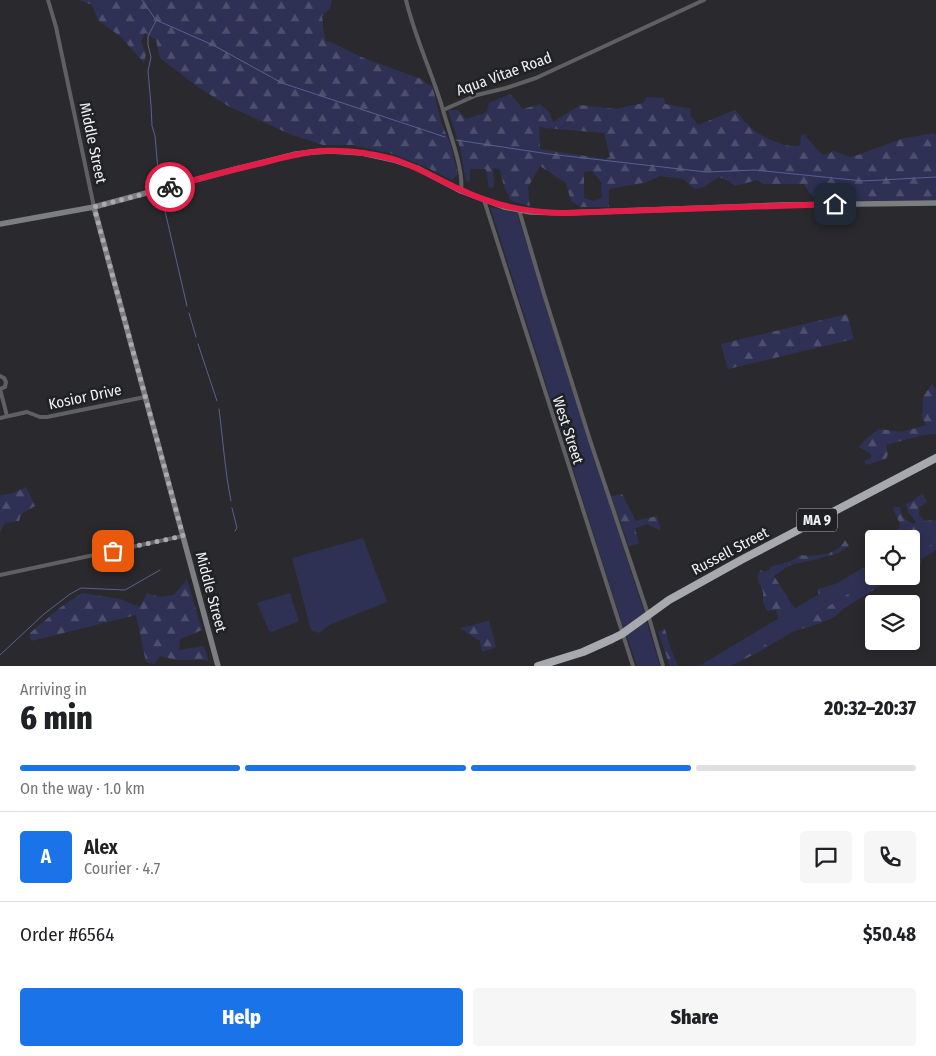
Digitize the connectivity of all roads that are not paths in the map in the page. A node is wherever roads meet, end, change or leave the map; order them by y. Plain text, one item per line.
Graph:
1 (48, 0) edge
2 (406, 0) edge
3 (704, 0) edge
4 (443, 110) junction
5 (461, 191) junction
6 (484, 200) junction
7 (936, 203) edge
8 (94, 207) junction
9 (519, 210) junction
10 (0, 224) edge
11 (0, 376) edge
12 (0, 389) edge
13 (145, 396) junction
14 (7, 416) junction
15 (0, 418) edge
16 (936, 458) edge
17 (183, 536) junction
18 (0, 575) edge
19 (648, 614) junction
20 (622, 634) junction
21 (218, 666) edge
22 (538, 666) edge
23 (632, 666) edge
24 (663, 666) edge

1 - 8 street, Middle Street
2 - 4 street
3 - 4 street, Aqua Vitae Road
4 - 5 street, Aqua Vitae Road
5 - 6 main road
5 - 8 main road
6 - 9 main road
6 - 20 street, West Street
7 - 9 main road
8 - 10 main road
8 - 13 main road, Middle Street
9 - 19 street, West Street
11 - 12 street
12 - 14 street
13 - 14 street, Kosior Drive
13 - 17 main road, Middle Street
14 - 15 street, Kosior Drive
16 - 19 highway, Russell Street / MA 9
17 - 18 street
17 - 21 main road, Middle Street
19 - 20 highway, Russell Street / MA 9
19 - 24 street, West Street
20 - 22 highway, Russell Street / MA 9
20 - 23 street, West Street

